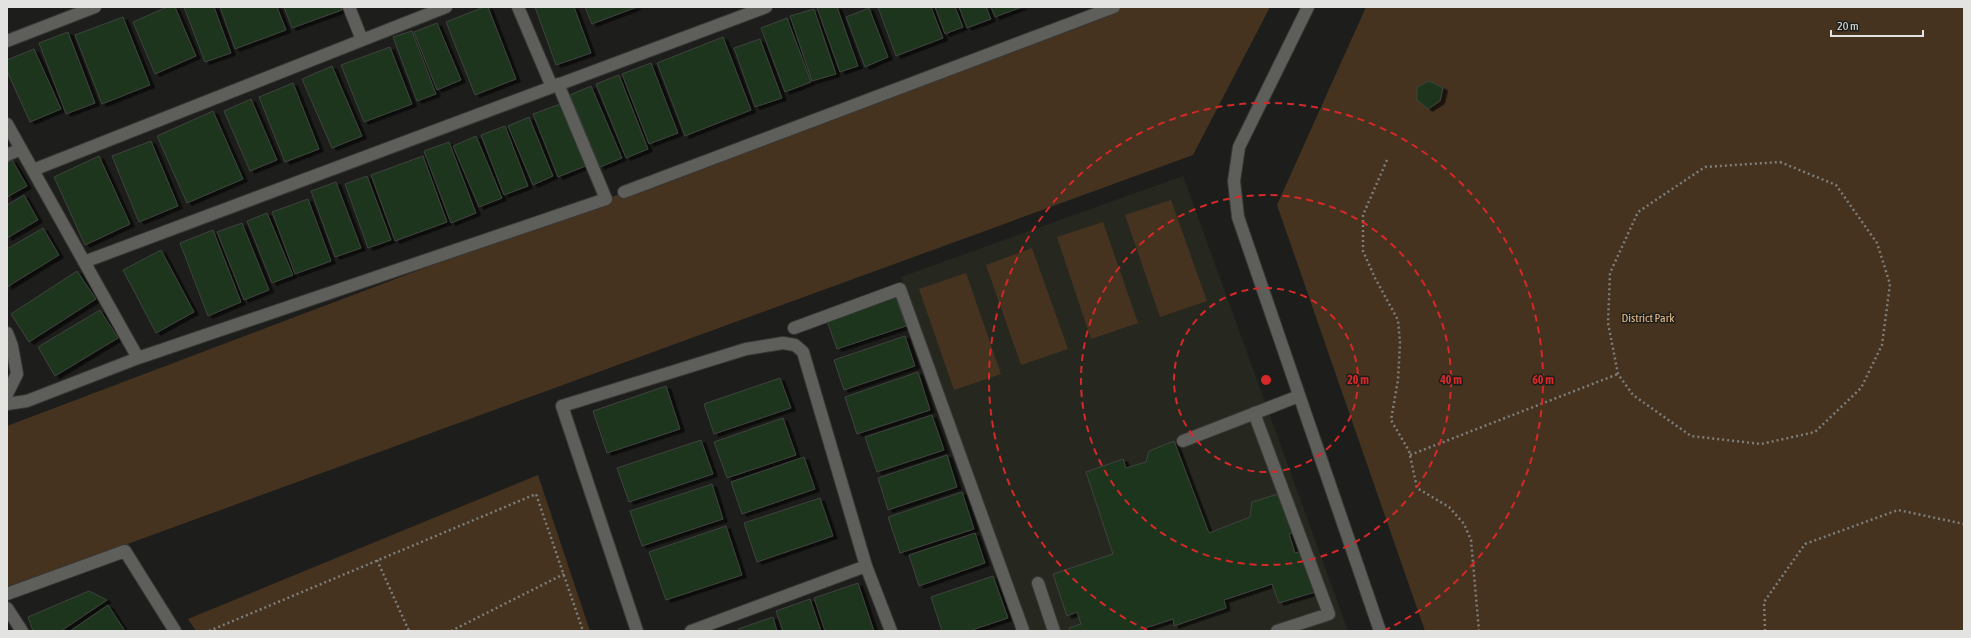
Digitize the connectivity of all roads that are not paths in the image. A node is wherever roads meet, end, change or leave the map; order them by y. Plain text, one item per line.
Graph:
1 (94, 7) edge
2 (348, 7) edge
3 (446, 7) edge
4 (518, 7) edge
5 (766, 7) edge
6 (1114, 7) edge
7 (1308, 7) edge
8 (362, 40) junction
9 (7, 41) edge
10 (555, 85) junction
11 (7, 124) edge
12 (21, 149) junction
13 (7, 155) edge
14 (33, 170) junction
15 (624, 192) dead end
16 (84, 262) junction
17 (794, 328) dead end
18 (7, 333) edge
19 (138, 358) junction
20 (7, 394) edge
21 (1299, 396) junction
22 (7, 404) edge
23 (1254, 413) junction
24 (1184, 440) dead end
25 (866, 566) junction
26 (1038, 583) dead end
27 (7, 594) edge
28 (7, 608) edge
29 (22, 631) edge
30 (175, 631) edge
31 (637, 631) edge
32 (691, 631) edge
33 (891, 631) edge
34 (1022, 631) edge
35 (1054, 631) edge
36 (1277, 631) edge
37 (1380, 631) edge

1 - 9 street
2 - 8 street
3 - 8 street
4 - 10 street
5 - 10 street
6 - 15 street
7 - 21 street
8 - 14 street
10 - 16 street
10 - 19 street
11 - 12 street
12 - 13 street
12 - 14 street
14 - 16 street
16 - 19 street
17 - 34 street
18 - 20 street
19 - 22 street
21 - 23 street
21 - 37 street
23 - 24 street
23 - 36 street
25 - 31 street
25 - 32 street
25 - 33 street
26 - 35 street
27 - 30 street
28 - 29 street

